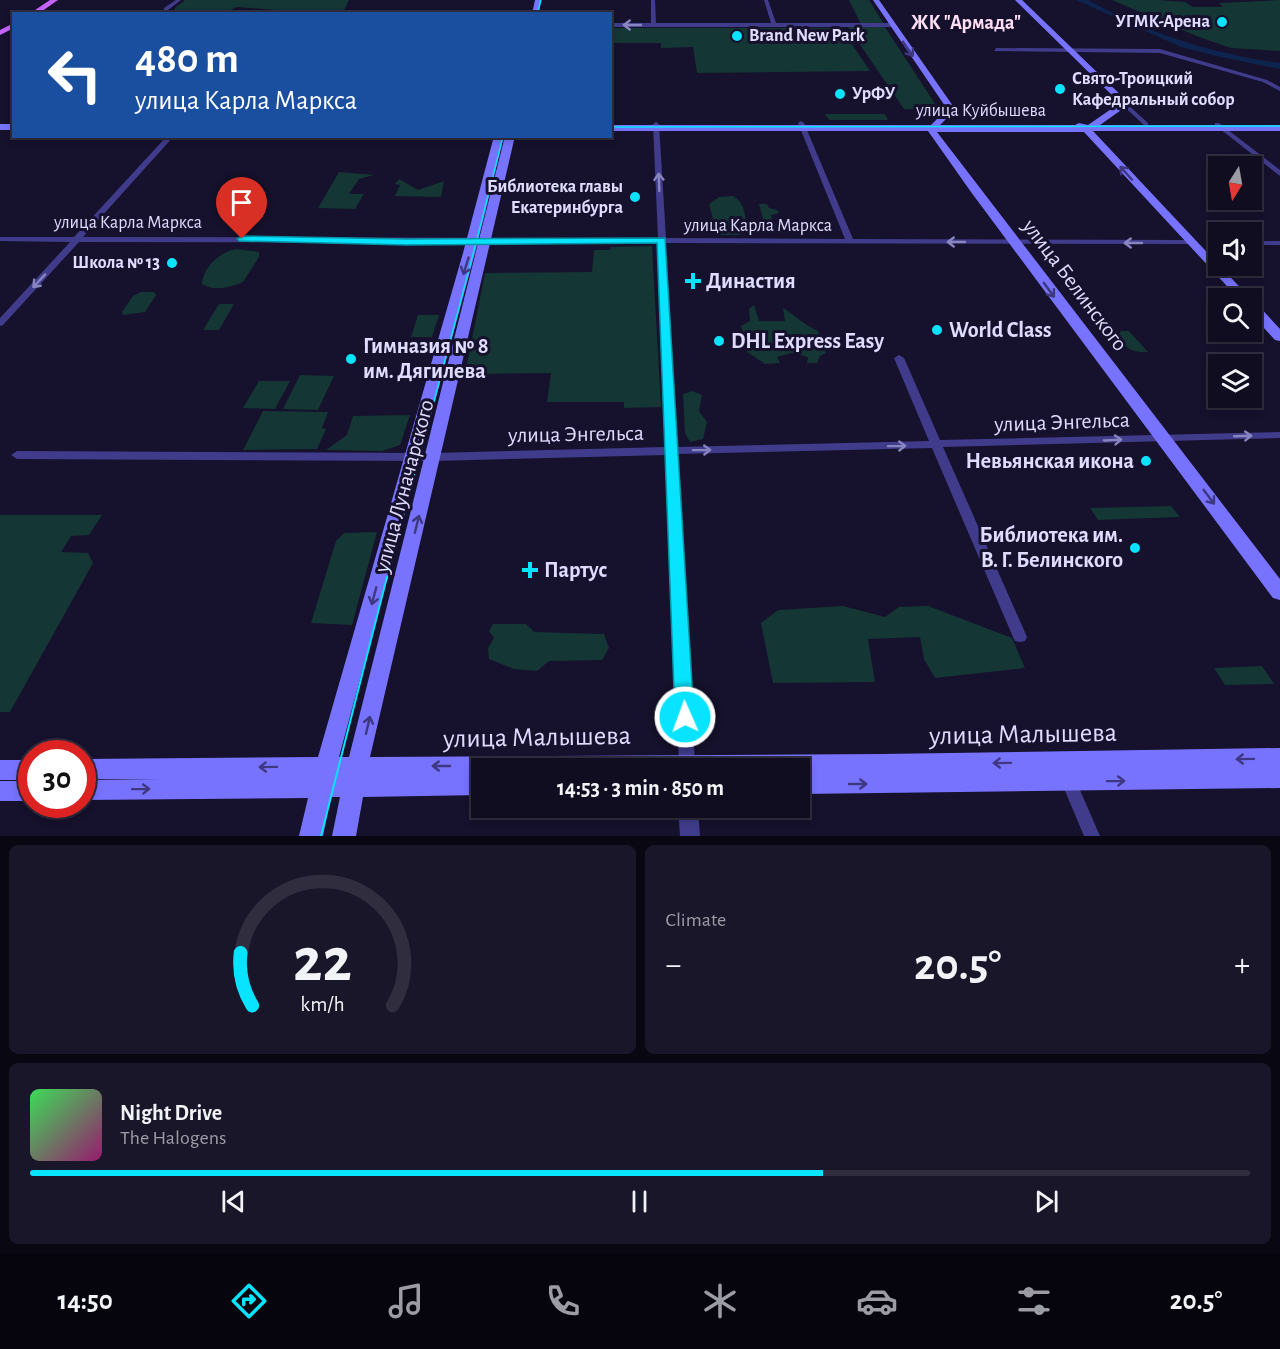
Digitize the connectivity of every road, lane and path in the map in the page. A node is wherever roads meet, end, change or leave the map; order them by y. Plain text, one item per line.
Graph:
1 (179, 0) edge
2 (653, 0) edge
3 (766, 0) edge
4 (876, 0) edge
5 (1018, 0) edge
6 (54, 1) edge
7 (35, 12) edge
8 (166, 12) edge
9 (612, 25) edge
10 (654, 25) junction
11 (774, 25) junction
12 (893, 25) junction
13 (1069, 50) junction
14 (996, 51) dead end
15 (1280, 89) edge
16 (1123, 103) junction
17 (1071, 124) junction
18 (1146, 124) junction
19 (802, 125) junction
20 (935, 125) junction
21 (612, 126) edge
22 (656, 126) junction
23 (1219, 126) junction
24 (1280, 126) edge
25 (1089, 127) junction
26 (169, 138) edge
27 (499, 138) edge
28 (509, 138) edge
29 (1280, 174) edge
30 (78, 238) junction
31 (0, 239) edge
32 (662, 240) junction
33 (479, 241) junction
34 (850, 242) junction
35 (1192, 242) junction
36 (1014, 243) junction
37 (1262, 243) edge
38 (1280, 243) edge
39 (1235, 288) edge
40 (1262, 318) edge
41 (0, 323) edge
42 (1280, 337) edge
43 (899, 358) dead end
44 (1280, 435) edge
45 (1164, 439) junction
46 (935, 445) junction
47 (673, 451) junction
48 (17, 455) dead end
49 (411, 456) junction
50 (434, 456) junction
51 (1280, 593) edge
52 (1020, 637) dead end
53 (687, 758) edge
54 (1280, 759) edge
55 (810, 768) edge
56 (96, 769) edge
57 (0, 770) edge
58 (18, 770) edge
59 (1065, 772) junction
60 (471, 773) edge
61 (324, 776) junction
62 (355, 777) junction
63 (1280, 778) edge
64 (471, 783) edge
65 (810, 783) edge
66 (96, 789) edge
67 (0, 791) edge
68 (18, 791) edge
69 (689, 818) edge
70 (311, 836) edge
71 (344, 836) edge
72 (690, 836) edge
73 (1092, 836) edge

1 - 8 street
2 - 10 street
3 - 11 street
4 - 12 main road
5 - 13 main road
6 - 7 main road
10 -> 9 street
10 - 11 street
11 - 12 street
12 -> 20 main road
13 - 14 street
13 - 15 street
13 - 16 main road
16 - 18 street
16 - 25 main road
17 - 20 main road, улица Куйбышева
17 - 25 main road
17 - 25 main road, улица Куйбышева
18 - 23 main road, улица Куйбышева
18 - 25 main road, улица Куйбышева
19 - 20 main road, улица Куйбышева
19 - 22 main road, улица Куйбышева
19 - 34 street
20 - 25 main road, улица Куйбышева
20 - 36 main road, улица Белинского
21 - 22 main road, улица Куйбышева
32 -> 22 street
23 - 24 main road, улица Куйбышева
23 - 25 main road, улица Куйбышева
23 - 29 street
35 -> 25 main road
26 - 30 street
27 - 33 main road, улица Луначарского
28 - 33 main road, улица Луначарского
30 - 31 street, улица Карла Маркса
30 - 33 street, улица Карла Маркса
30 -> 41 street
32 - 33 street, улица Карла Маркса
32 - 34 street, улица Карла Маркса
32 - 47 street
33 -> 49 main road, улица Луначарского
33 - 50 main road, улица Луначарского
36 -> 34 street, улица Карла Маркса
35 -> 36 street, улица Карла Маркса
35 - 39 main road
36 -> 45 main road, улица Белинского
37 - 38 street
40 - 42 main road
43 - 46 street
45 -> 44 street, улица Энгельса
46 -> 45 street, улица Энгельса
45 -> 51 main road, улица Белинского
47 -> 46 street, улица Энгельса
46 - 52 street
47 - 50 street, улица Энгельса
47 - 53 street
48 - 49 street, улица Энгельса
49 - 50 street, улица Энгельса
49 -> 61 main road, улица Луначарского
62 -> 50 main road, улица Луначарского
54 -> 59 main road, улица Малышева
59 -> 55 main road, улица Малышева
61 -> 56 main road, улица Малышева
57 - 58 main road
59 -> 63 main road, улица Малышева
65 -> 59 main road, улица Малышева
59 - 73 street
60 -> 62 main road, улица Малышева
61 - 62 main road, улица Малышева
66 -> 61 main road, улица Малышева
61 - 70 main road, улица Луначарского
62 - 64 main road, улица Малышева
62 - 71 main road, улица Луначарского
67 - 68 main road
69 - 72 street

